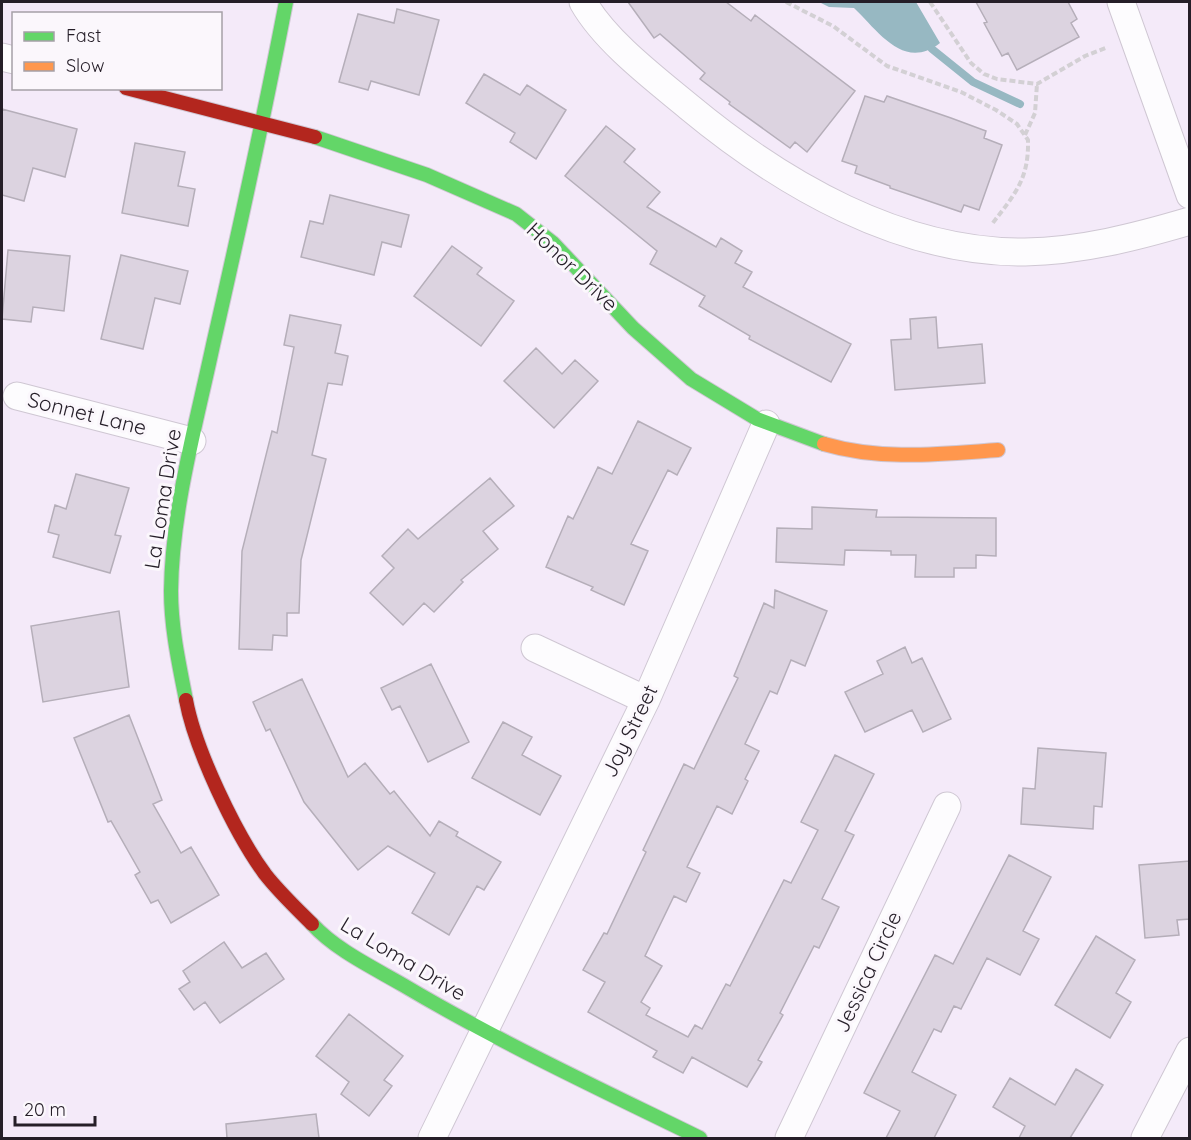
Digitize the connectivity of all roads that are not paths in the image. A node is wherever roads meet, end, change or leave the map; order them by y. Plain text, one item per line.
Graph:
1 (286, 2) edge
2 (583, 2) edge
3 (1121, 2) edge
4 (134, 90) edge
5 (263, 123) junction
6 (1190, 195) edge
7 (1190, 221) edge
8 (17, 396) dead end
9 (766, 424) junction
10 (192, 441) junction
11 (998, 450) dead end
12 (535, 648) dead end
13 (646, 700) junction
14 (947, 806) dead end
15 (483, 1032) junction
16 (1190, 1051) edge
17 (432, 1138) edge
18 (700, 1138) edge
19 (789, 1138) edge
20 (1145, 1138) edge

1 - 5 street, La Loma Drive
2 - 7 street
3 - 6 street
4 - 5 street, Honor Drive
5 - 9 street, Honor Drive
5 - 10 street, La Loma Drive
8 - 10 street, Sonnet Lane
9 - 11 street, Honor Drive
9 - 13 street, Joy Street
10 - 15 street, La Loma Drive
12 - 13 street
13 - 15 street, Joy Street
14 - 19 street, Jessica Circle
15 - 17 street, Joy Street
15 - 18 street, La Loma Drive
16 - 20 street

